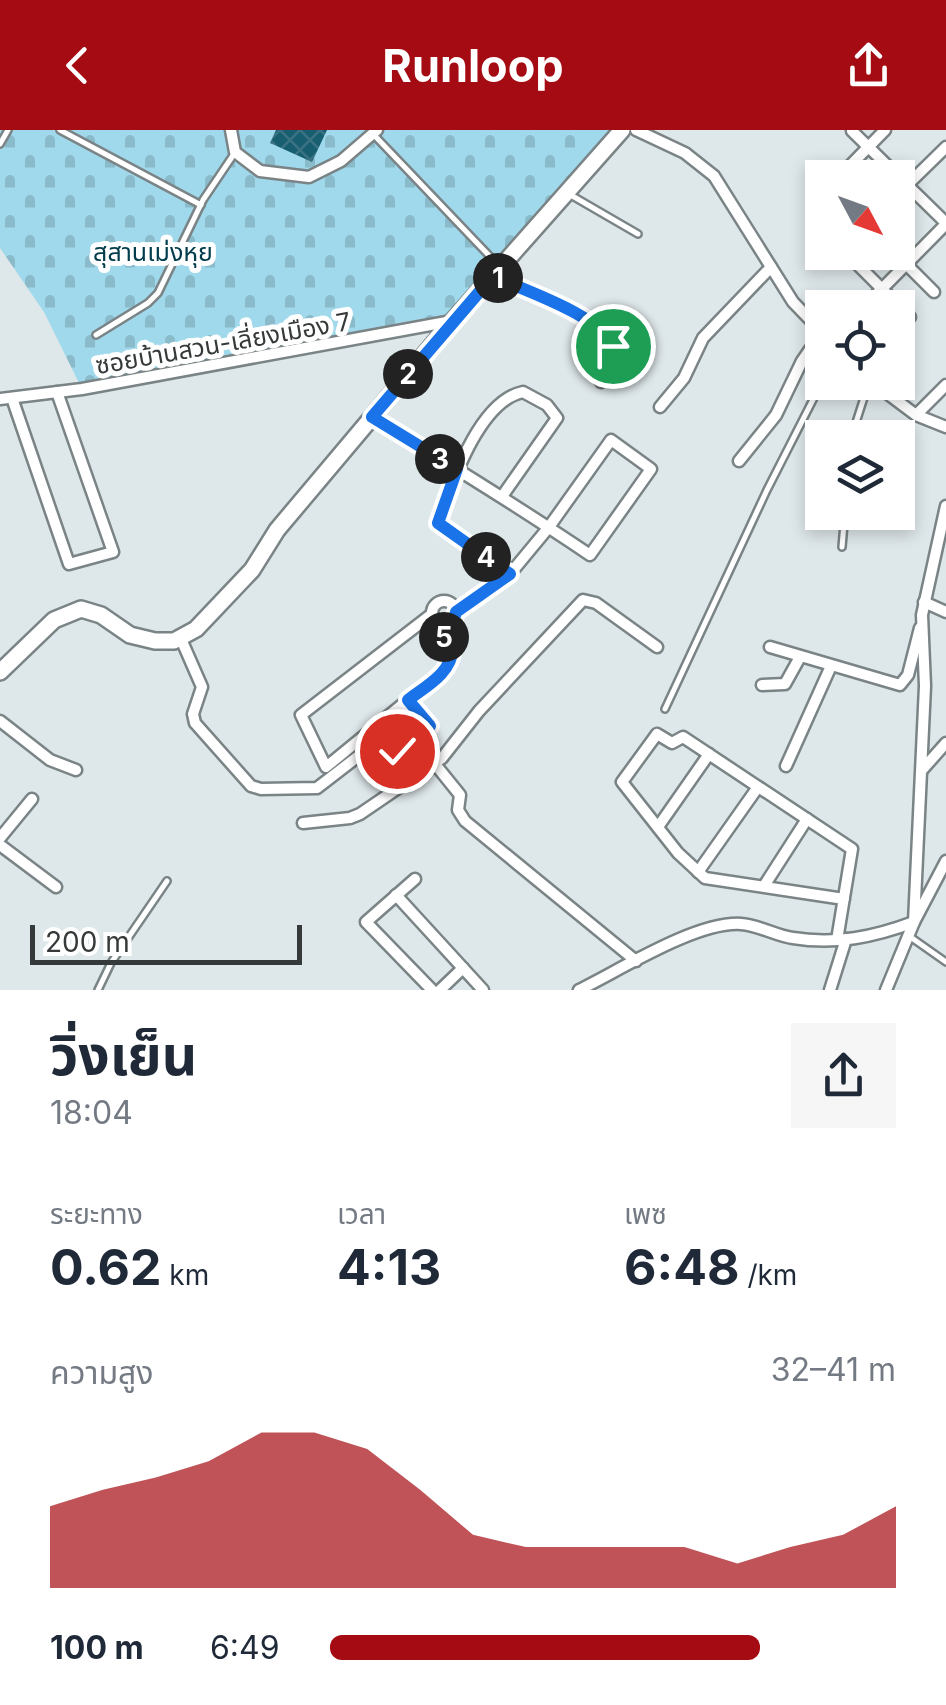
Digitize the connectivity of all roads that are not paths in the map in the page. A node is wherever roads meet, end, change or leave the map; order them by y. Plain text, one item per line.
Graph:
1 (8, 130) edge
2 (60, 130) edge
3 (232, 130) edge
4 (622, 130) edge
5 (636, 130) edge
6 (885, 130) edge
7 (852, 131) edge
8 (376, 132) edge
9 (0, 144) edge
10 (868, 146) junction
11 (946, 148) edge
12 (236, 152) junction
13 (855, 160) edge
14 (882, 160) edge
15 (915, 177) edge
16 (567, 192) junction
17 (915, 193) edge
18 (201, 205) junction
19 (946, 224) edge
20 (638, 234) dead end
21 (915, 255) edge
22 (772, 267) junction
23 (862, 270) edge
24 (900, 270) edge
25 (912, 270) edge
26 (497, 271) junction
27 (882, 289) joint
28 (934, 292) dead end
29 (805, 314) edge
30 (453, 321) junction
31 (96, 335) dead end
32 (805, 357) edge
33 (601, 382) dead end
34 (946, 385) edge
35 (57, 392) junction
36 (6, 398) edge
37 (813, 400) edge
38 (895, 400) edge
39 (660, 407) dead end
40 (916, 415) junction
41 (372, 417) junction
42 (946, 427) edge
43 (739, 461) dead end
44 (457, 469) junction
45 (503, 496) junction
46 (946, 506) edge
47 (549, 527) junction
48 (843, 530) edge
49 (842, 547) dead end
50 (940, 555) edge
51 (510, 574) junction
52 (924, 602) junction
53 (456, 612) junction
54 (946, 612) edge
55 (436, 619) junction
56 (922, 622) junction
57 (181, 639) junction
58 (657, 647) dead end
59 (770, 647) dead end
60 (800, 656) junction
61 (830, 666) junction
62 (0, 672) edge
63 (762, 685) dead end
64 (408, 700) junction
65 (665, 709) dead end
66 (0, 722) edge
67 (946, 744) edge
68 (365, 751) dead end
69 (397, 751) dead end
70 (709, 754) junction
71 (941, 759) edge
72 (435, 764) junction
73 (786, 766) dead end
74 (76, 770) dead end
75 (921, 770) junction
76 (758, 787) junction
77 (32, 799) dead end
78 (807, 820) junction
79 (303, 824) dead end
80 (658, 827) junction
81 (0, 841) edge
82 (946, 861) edge
83 (698, 872) junction
84 (415, 879) dead end
85 (167, 882) dead end
86 (764, 886) junction
87 (56, 887) dead end
88 (396, 895) junction
89 (844, 899) junction
90 (914, 922) junction
91 (909, 936) junction
92 (842, 940) junction
93 (636, 961) junction
94 (946, 962) edge
95 (463, 968) junction
96 (98, 990) edge
97 (436, 990) edge
98 (484, 990) edge
99 (579, 990) edge
100 (830, 990) edge
101 (886, 990) edge

1 - 9 lane
2 - 18 lane
3 - 12 street
4 - 16 street
5 - 22 street
6 - 10 street
7 - 10 street
8 - 12 street
8 - 26 lane
10 - 13 street
10 - 14 street
11 - 15 street
12 - 18 lane
16 - 20 lane
16 - 26 street
17 - 19 street
18 - 31 lane
19 - 21 street
22 - 29 street
22 - 39 street
23 - 27 street
24 - 27 street
25 - 28 street
26 - 30 street
26 - 33 street
30 - 35 street, ซอยบ้านสวน-เลี่ยงเมือง 7
30 - 41 street
32 - 43 street
34 - 40 street
35 - 36 street, ซอยบ้านสวน-เลี่ยงเมือง 7
35 - 36 street
37 - 65 lane
38 - 40 street
40 - 42 street
41 - 44 street
41 - 57 street
44 - 45 street
44 - 45 street
44 - 51 street
45 - 47 street
46 - 50 street
47 - 47 street
47 - 51 street
48 - 49 lane
50 - 52 street
51 - 53 street
52 - 54 street
52 - 56 street
53 - 55 street
53 - 55 street
55 - 64 street
55 - 64 street
56 - 61 street
56 - 75 street
57 - 62 street
57 - 68 street
58 - 72 street
59 - 60 street
60 - 61 street
60 - 63 street
61 - 73 street
64 - 69 street
66 - 74 street
67 - 71 street
70 - 76 street
70 - 80 street
70 - 80 street
71 - 75 street
72 - 79 street
72 - 93 street
75 - 90 street
76 - 78 street
76 - 83 street
77 - 81 street
78 - 86 street
78 - 89 street
80 - 83 street
81 - 87 street
82 - 90 street
83 - 86 street
84 - 88 street
85 - 96 lane
86 - 89 street
88 - 95 street
88 - 97 street
89 - 92 street
90 - 91 street
90 - 92 street
91 - 94 lane
91 - 101 street
92 - 93 street
92 - 100 street
93 - 99 street
95 - 97 street
95 - 98 street

